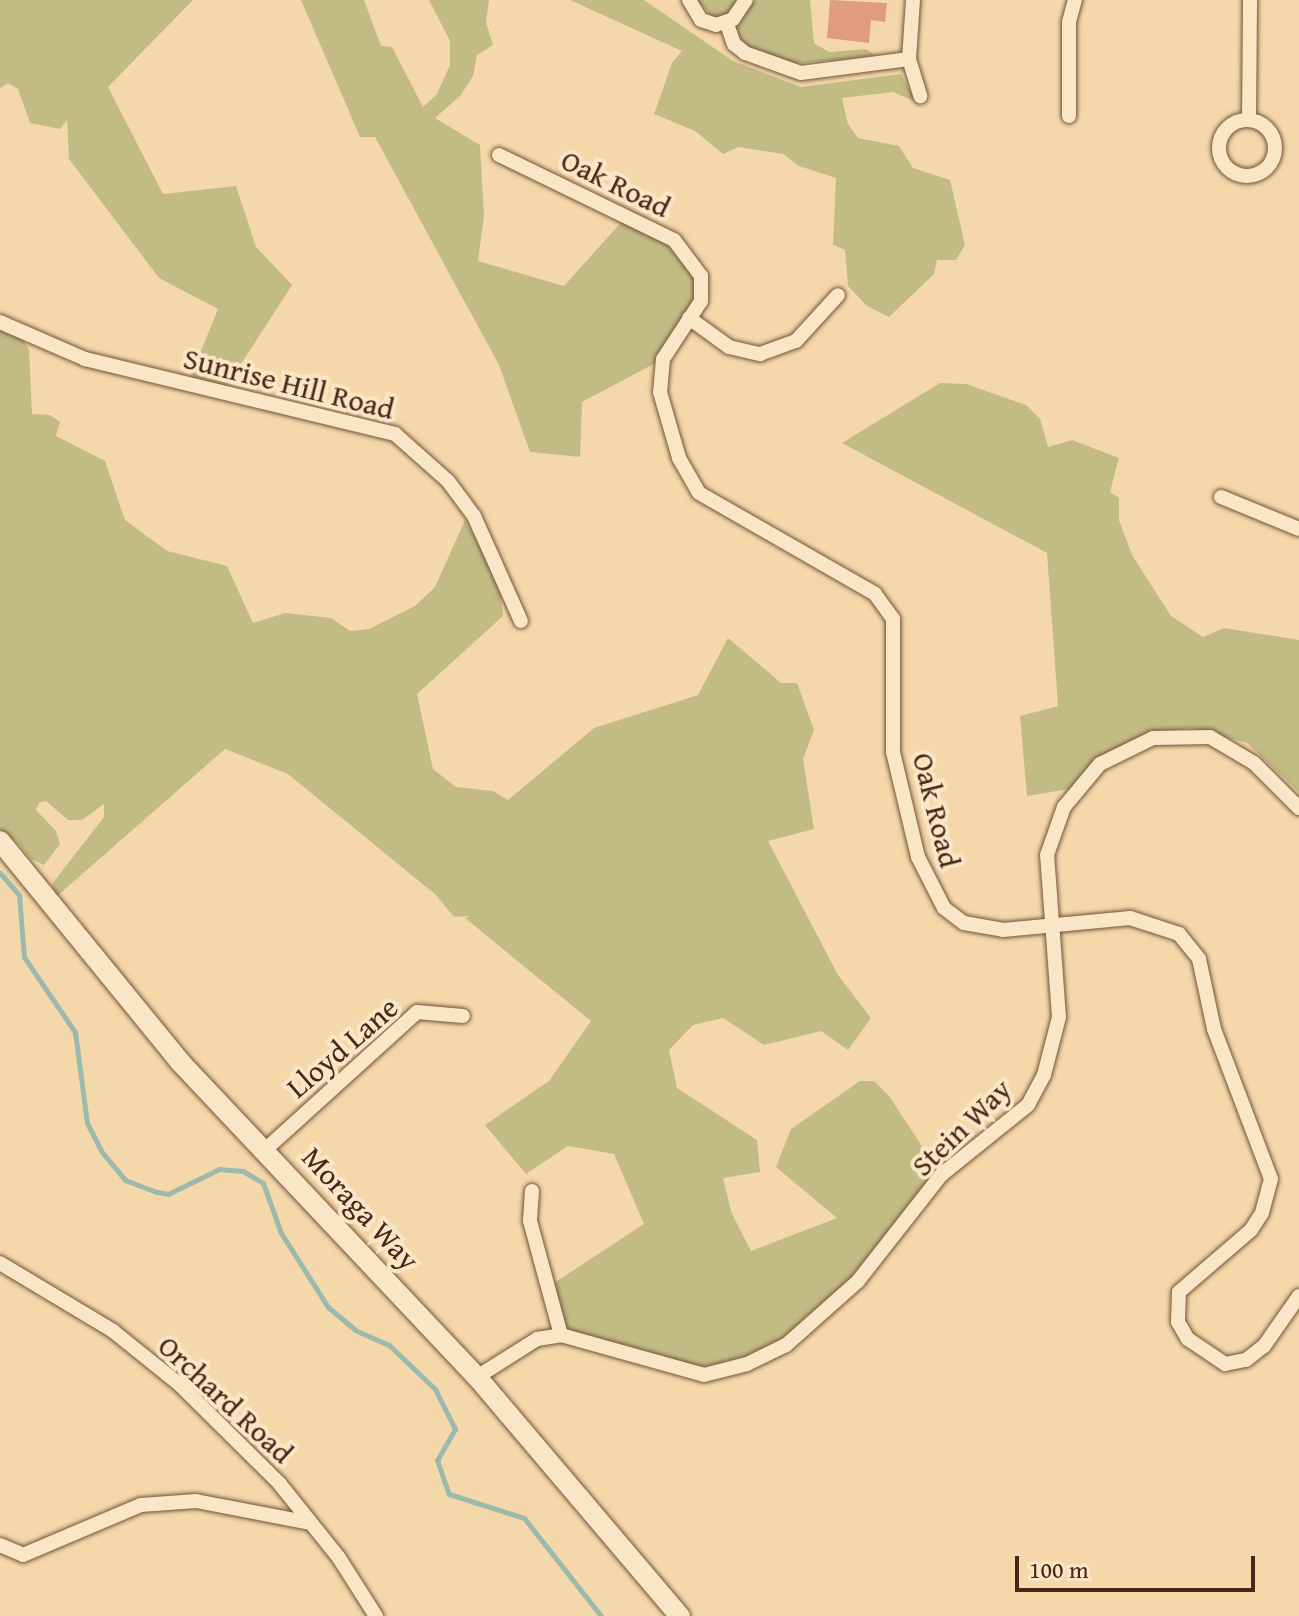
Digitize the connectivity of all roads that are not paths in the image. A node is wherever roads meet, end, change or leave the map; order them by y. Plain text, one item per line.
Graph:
1 (689, 0) edge
2 (746, 0) edge
3 (913, 0) edge
4 (1075, 0) edge
5 (1250, 0) edge
6 (727, 24) junction
7 (909, 59) junction
8 (920, 96) dead end
9 (1069, 116) dead end
10 (1249, 120) junction
11 (499, 155) dead end
12 (838, 295) dead end
13 (689, 318) junction
14 (0, 322) edge
15 (1221, 497) dead end
16 (1299, 529) edge
17 (521, 621) dead end
18 (1299, 808) edge
19 (0, 841) edge
20 (1048, 925) junction
21 (463, 1016) dead end
22 (266, 1149) junction
23 (532, 1191) dead end
24 (0, 1263) edge
25 (1299, 1296) edge
26 (561, 1335) junction
27 (477, 1377) junction
28 (310, 1523) junction
29 (0, 1545) edge
30 (376, 1616) edge
31 (680, 1616) edge

1 - 6 street
2 - 6 street
3 - 7 street
4 - 9 street
5 - 10 street
6 - 7 street
7 - 8 street
10 - 10 street
11 - 13 street, Oak Road
12 - 13 street
13 - 20 street, Oak Road
14 - 17 street, Sunrise Hill Road
15 - 16 street
18 - 20 street, Stein Way
19 - 22 main road, Moraga Way
20 - 25 street, Oak Road
20 - 26 street, Stein Way
21 - 22 street, Lloyd Lane
22 - 27 main road, Moraga Way
23 - 26 street
24 - 28 street, Orchard Road
26 - 27 street
27 - 31 main road, Moraga Way
28 - 29 street
28 - 30 street, Orchard Road

